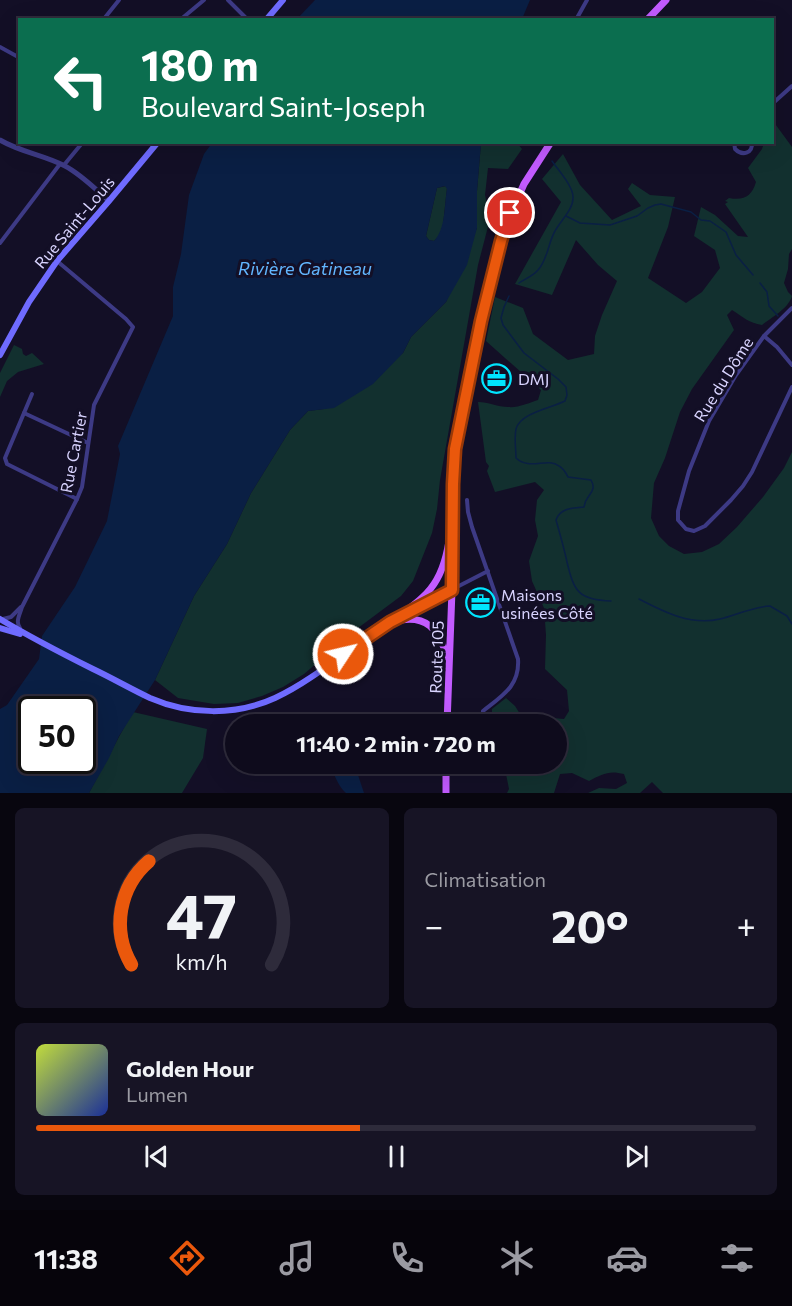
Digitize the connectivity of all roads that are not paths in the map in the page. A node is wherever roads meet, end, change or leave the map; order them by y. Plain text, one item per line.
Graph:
1 (119, 0) edge
2 (204, 0) edge
3 (228, 0) edge
4 (283, 0) edge
5 (587, 0) edge
6 (666, 0) edge
7 (105, 18) edge
8 (182, 18) edge
9 (246, 18) edge
10 (268, 18) edge
11 (577, 18) dead end
12 (649, 18) edge
13 (0, 46) edge
14 (18, 57) edge
15 (792, 86) edge
16 (774, 102) edge
17 (0, 140) edge
18 (81, 144) edge
19 (156, 144) edge
20 (550, 144) edge
21 (735, 144) edge
22 (752, 144) edge
23 (62, 165) junction
24 (109, 201) junction
25 (0, 243) edge
26 (57, 261) junction
27 (792, 308) edge
28 (764, 336) junction
29 (0, 355) edge
30 (792, 365) edge
31 (792, 387) edge
32 (32, 394) dead end
33 (24, 413) junction
34 (88, 443) junction
35 (453, 484) junction
36 (77, 499) junction
37 (467, 500) dead end
38 (488, 571) junction
39 (452, 590) junction
40 (22, 607) junction
41 (0, 618) edge
42 (390, 622) junction
43 (0, 628) edge
44 (27, 635) junction
45 (450, 665) junction
46 (483, 711) dead end
47 (448, 714) edge
48 (446, 774) edge
49 (446, 793) edge

1 - 7 street
2 - 8 street
3 - 9 street
4 - 10 main road
5 - 11 street
6 - 12 main road
13 - 14 street
15 - 16 street
17 - 23 street
18 - 23 street
19 - 24 main road, Rue Saint-Louis
20 - 35 main road
21 - 22 street
23 - 24 street
23 - 25 street
24 - 26 main road, Rue Saint-Louis
26 - 29 main road, Rue Saint-Louis
26 - 34 street, Rue Cartier
27 - 28 street, Rue du Dôme
28 - 30 street, Rue du Dôme
28 - 31 street, Rue du Dôme
32 - 33 street
33 - 34 street
33 - 36 street
34 - 36 street, Rue Cartier
35 - 39 main road, Route 105
35 - 42 main road
36 - 40 street, Rue Cartier
37 - 38 street
38 - 39 street
38 - 46 street
39 - 42 main road
39 - 45 main road, Route 105
40 - 41 street
40 - 44 street
41 - 44 main road
42 - 44 main road
42 - 45 main road
43 - 44 main road
45 - 47 main road, Route 105
48 - 49 main road

